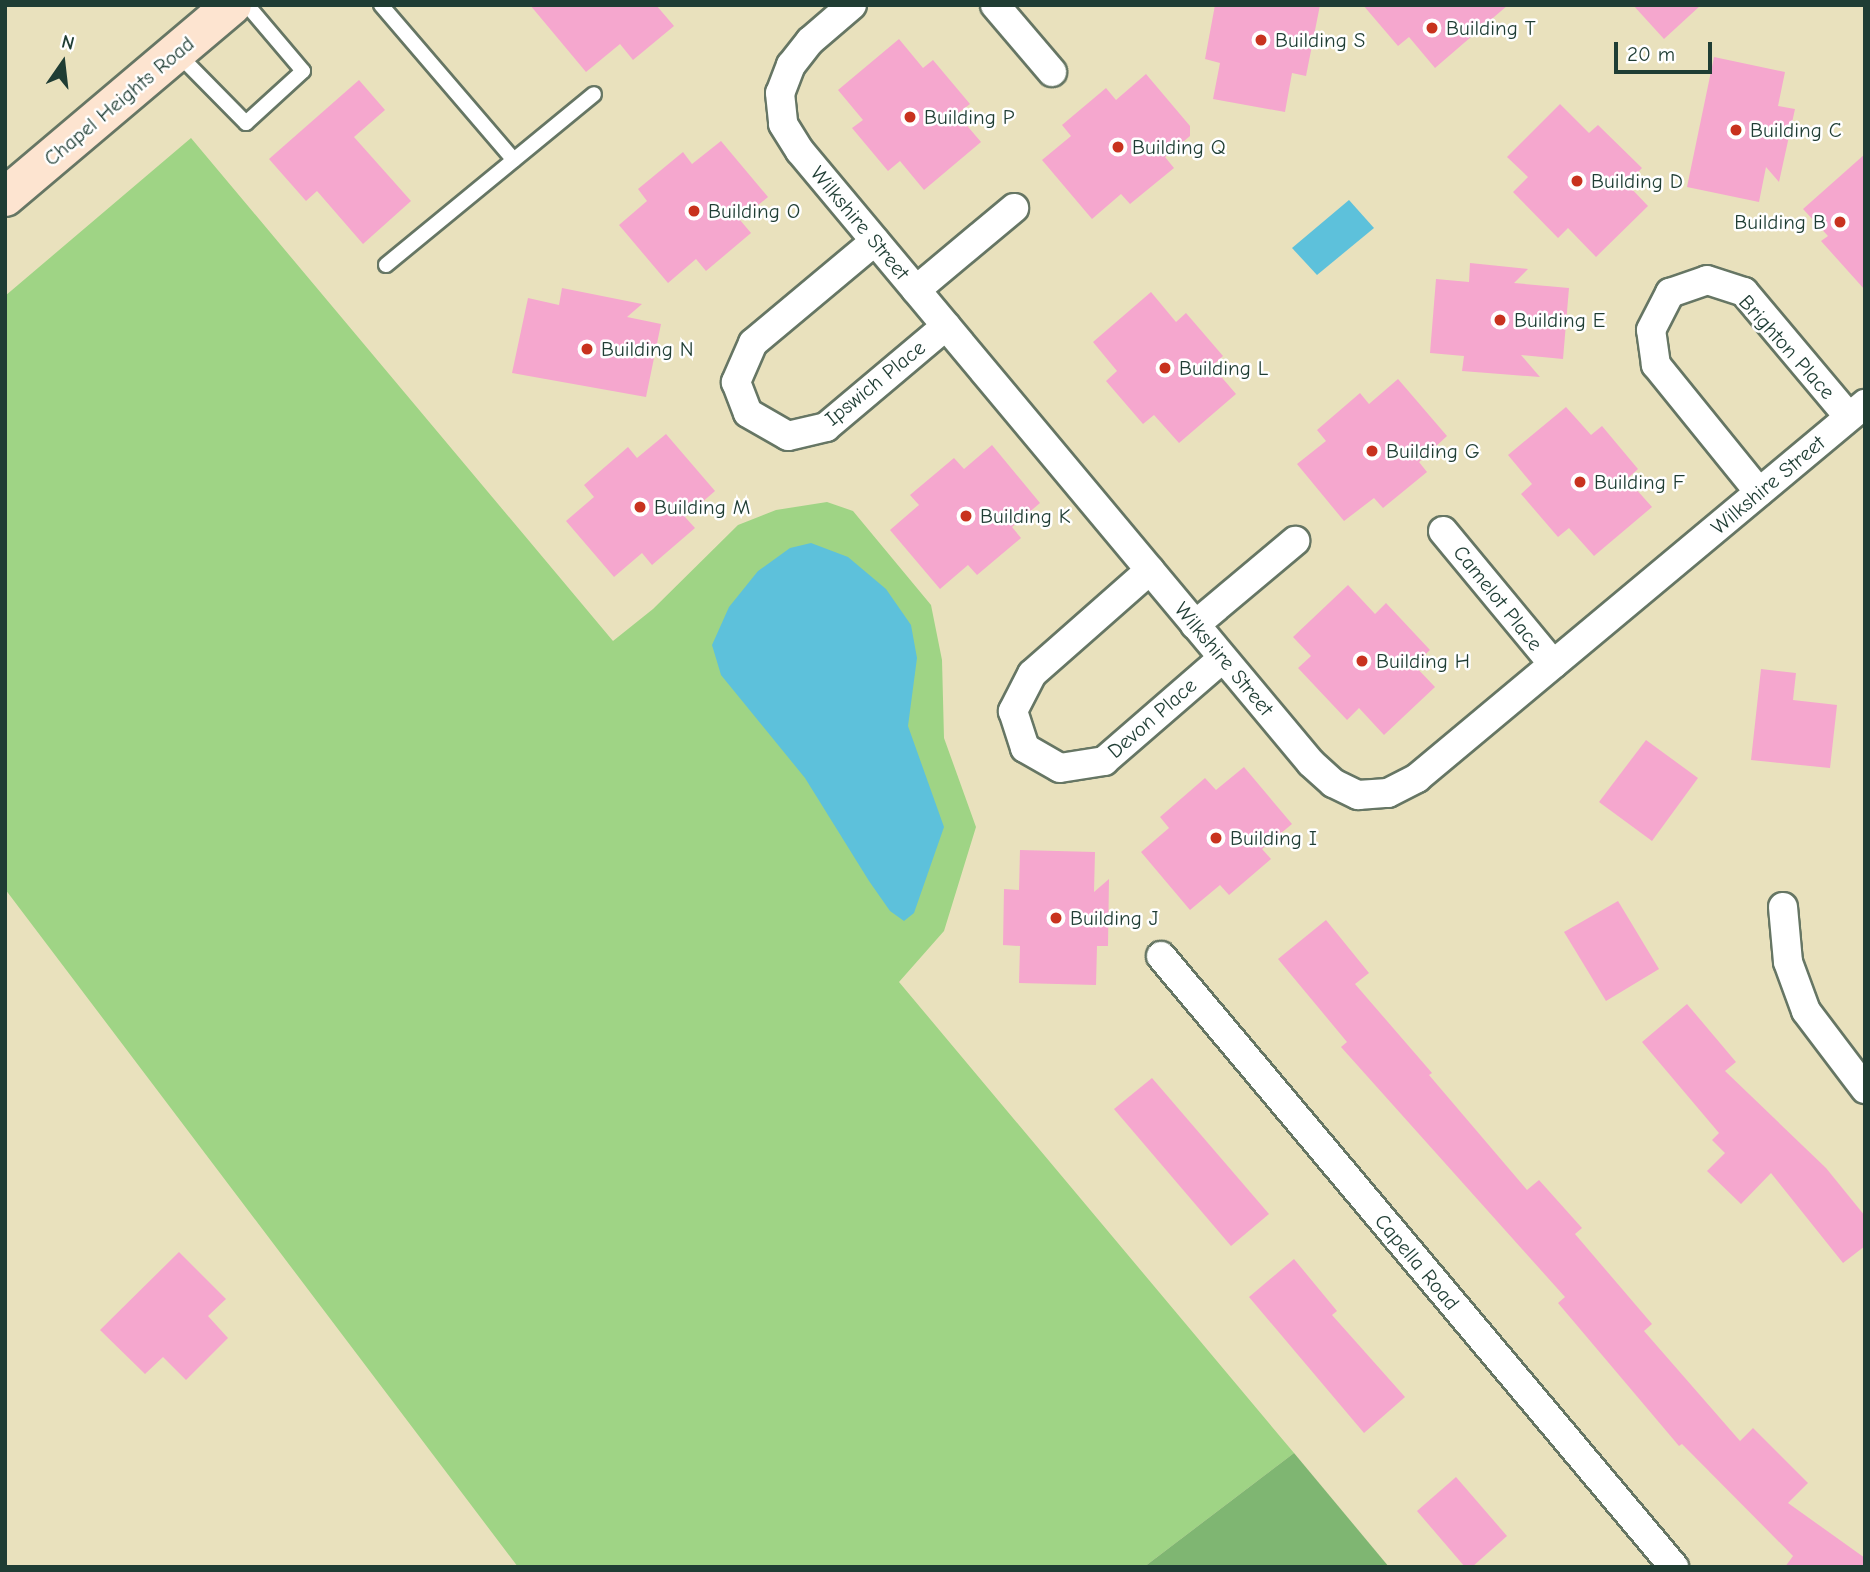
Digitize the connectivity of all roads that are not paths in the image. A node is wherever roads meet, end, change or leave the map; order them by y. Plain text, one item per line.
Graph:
1 (232, 5) edge
2 (247, 5) edge
3 (381, 5) edge
4 (852, 5) edge
5 (996, 5) edge
6 (177, 53) junction
7 (1052, 72) dead end
8 (594, 94) dead end
9 (514, 160) junction
10 (5, 197) edge
11 (1014, 208) dead end
12 (875, 241) junction
13 (386, 265) dead end
14 (916, 290) junction
15 (946, 326) junction
16 (1857, 410) edge
17 (1759, 492) junction
18 (1443, 531) dead end
19 (1295, 541) dead end
20 (1150, 570) junction
21 (1195, 625) junction
22 (1223, 657) junction
23 (1553, 664) junction
24 (1783, 907) dead end
25 (1161, 956) dead end
26 (1865, 1089) edge
27 (1674, 1567) edge

1 - 6 street, Chapel Heights Road
2 - 6 lane
3 - 9 lane
4 - 12 street, Wilkshire Street
5 - 7 street
6 - 10 street, Chapel Heights Road
8 - 9 lane
9 - 13 lane
11 - 14 street
12 - 14 street, Wilkshire Street
12 - 15 street, Ipswich Place
14 - 15 street, Wilkshire Street
15 - 20 street, Wilkshire Street
16 - 17 street, Wilkshire Street
16 - 17 street, Brighton Place
17 - 23 street, Wilkshire Street
18 - 23 street, Camelot Place
19 - 21 street
20 - 21 street, Wilkshire Street
20 - 22 street, Devon Place
21 - 22 street, Wilkshire Street
22 - 23 street, Wilkshire Street
24 - 26 street
25 - 27 street, Capella Road

